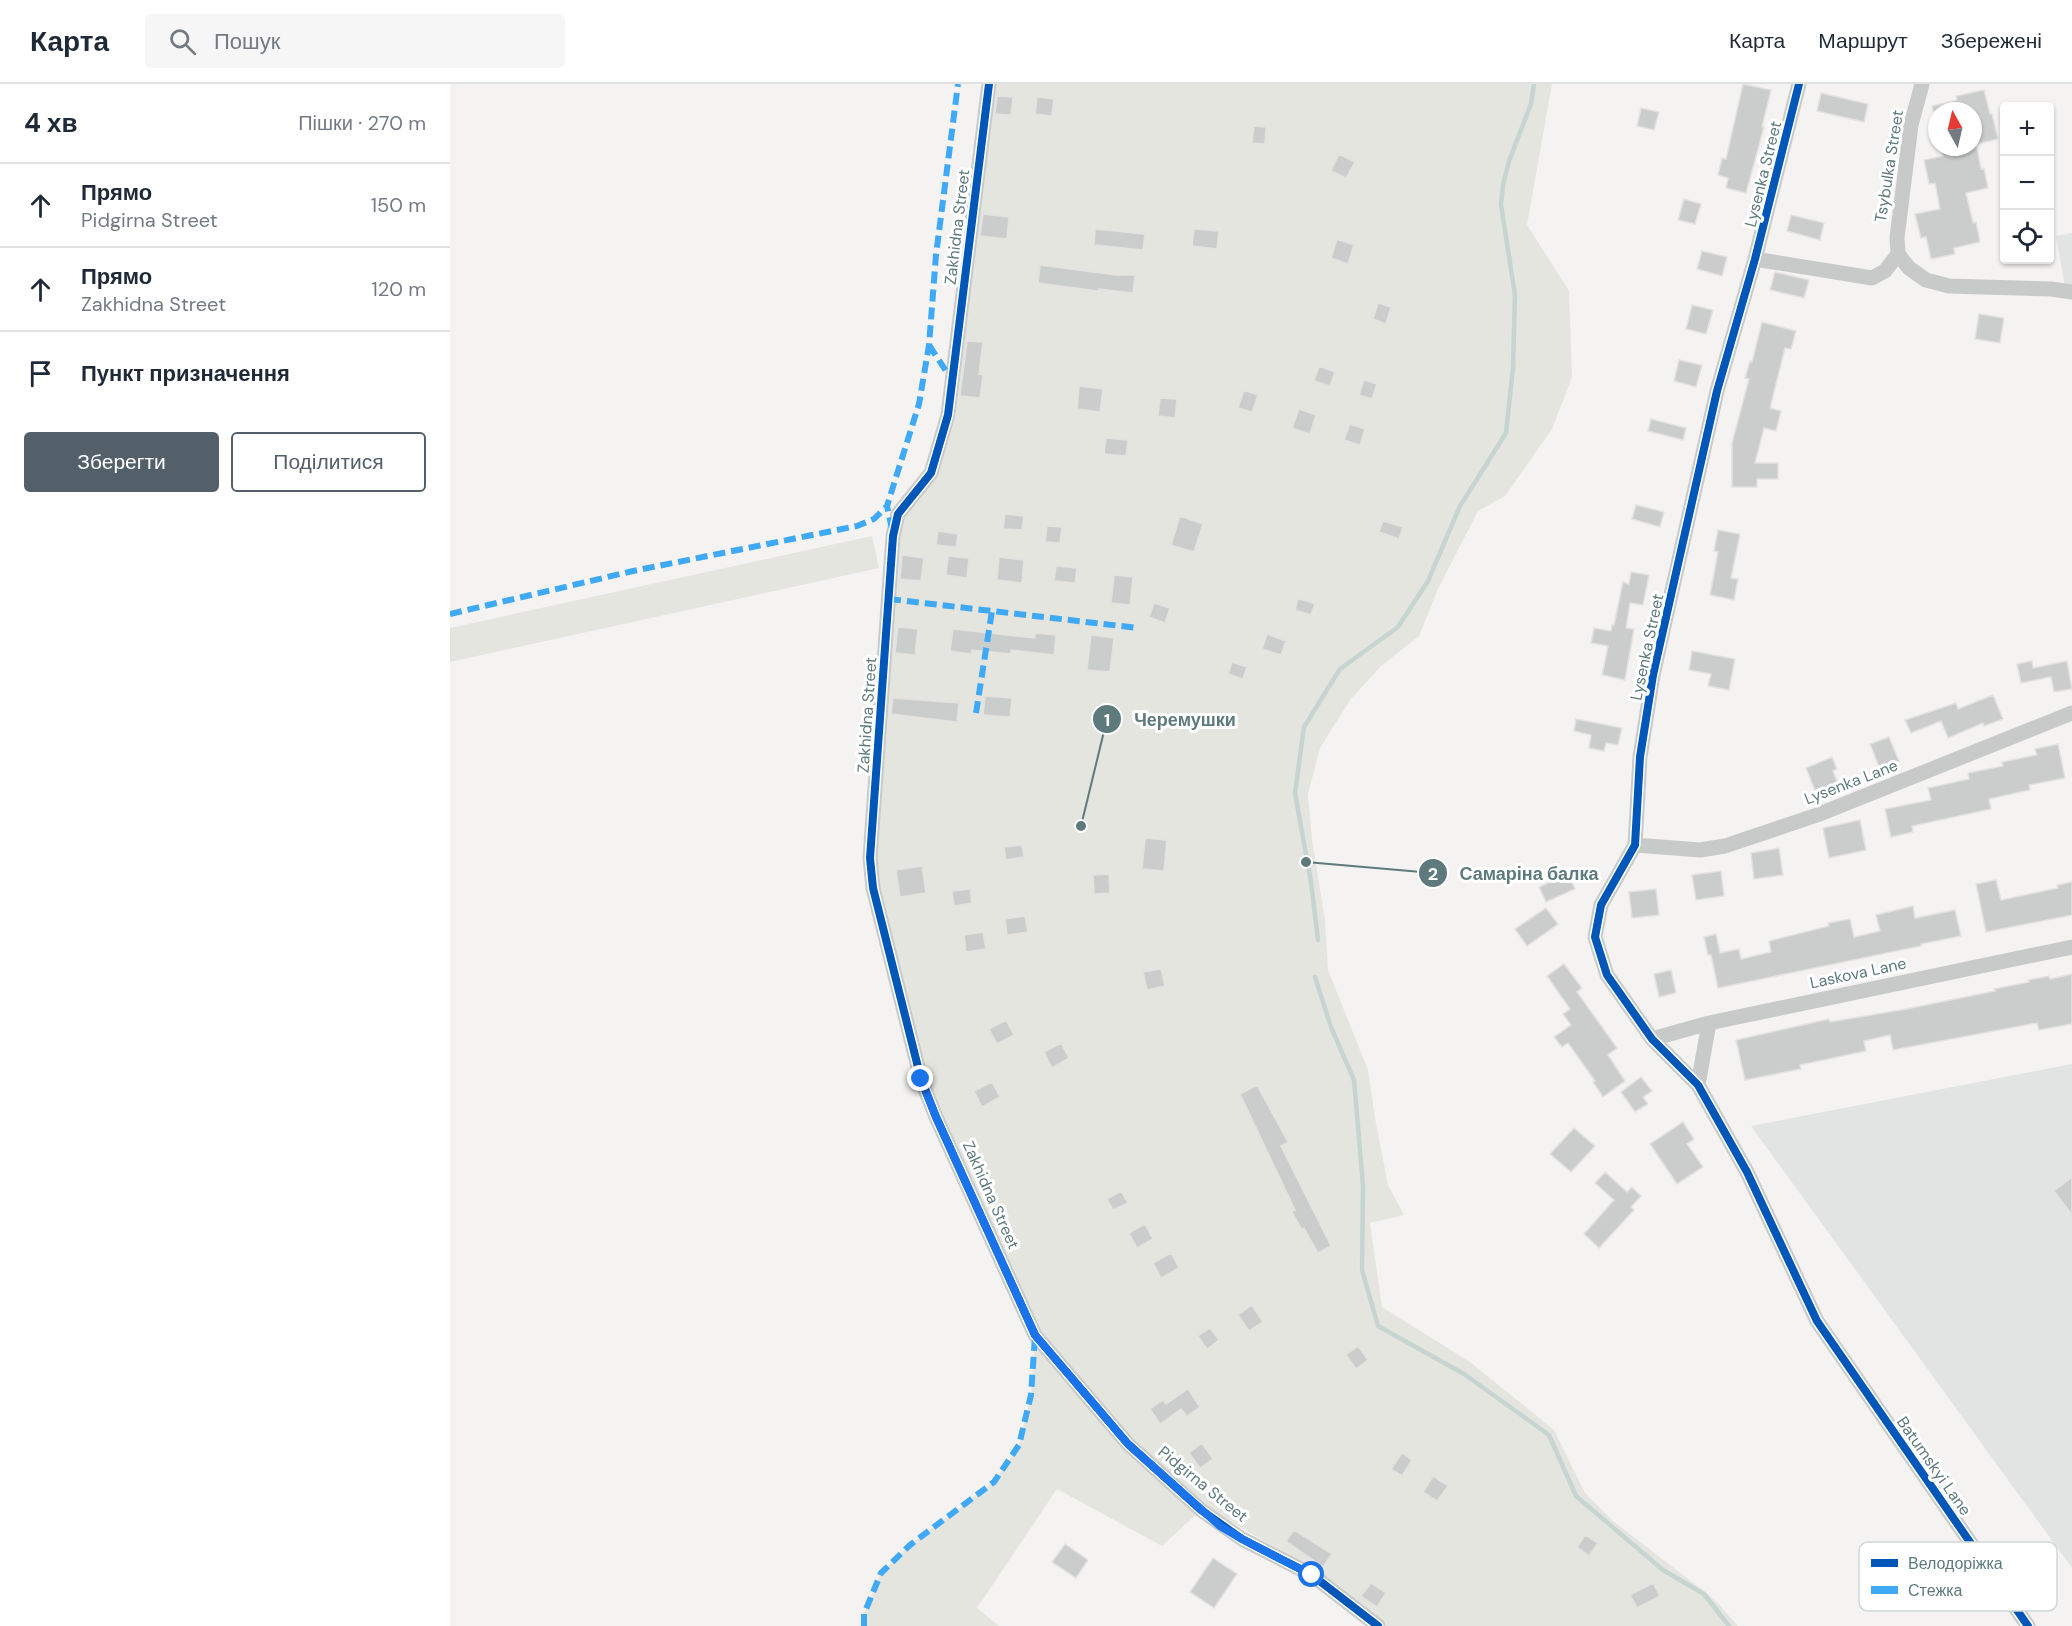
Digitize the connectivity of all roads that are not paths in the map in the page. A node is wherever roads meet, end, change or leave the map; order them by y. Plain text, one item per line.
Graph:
1 (989, 84) edge
2 (1799, 84) edge
3 (1922, 84) edge
4 (1898, 254) junction
5 (1755, 259) junction
6 (2072, 292) edge
7 (2072, 713) edge
8 (1635, 845) junction
9 (2072, 947) edge
10 (1709, 1023) junction
11 (1652, 1039) junction
12 (1698, 1085) junction
13 (1747, 1172) joint
14 (1035, 1335) joint
15 (1970, 1542) edge
16 (2018, 1611) edge
17 (1378, 1626) edge
18 (2028, 1626) edge

1 - 14 street, Zakhidna Street
2 - 5 street, Lysenka Street
3 - 4 street, Tsybulka Street
4 - 5 street
4 - 6 street
5 - 8 street, Lysenka Street
7 - 8 street, Lysenka Lane
8 - 11 street, Lysenka Street
9 - 10 street, Laskova Lane
10 - 11 street, Laskova Lane
10 - 12 street
11 - 12 street, Lysenka Street
12 - 13 street, Lysenka Street
13 - 15 street, Batumskyi Lane
14 - 17 street, Pidgirna Street
16 - 18 street, Batumskyi Lane

